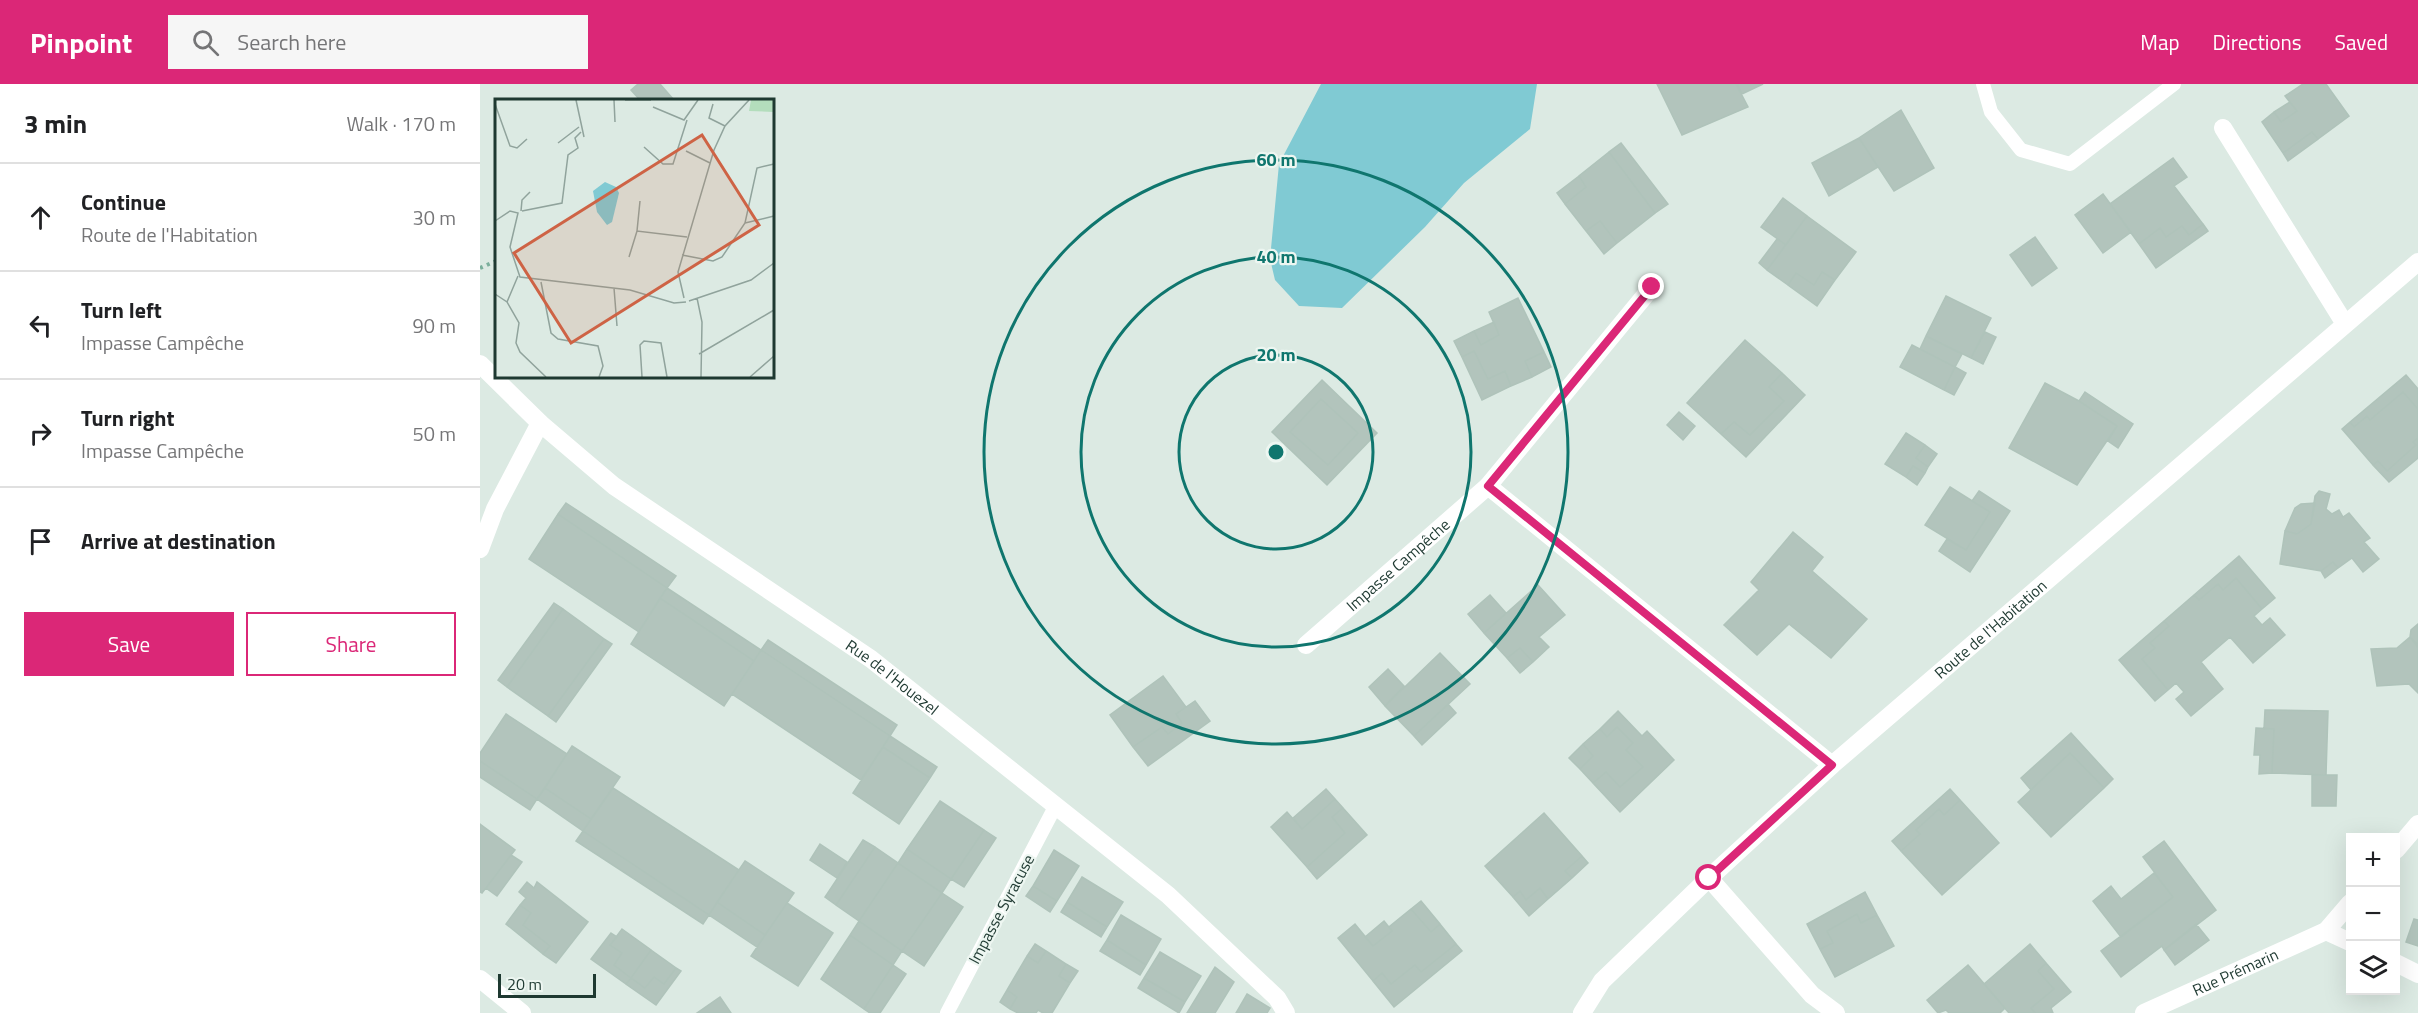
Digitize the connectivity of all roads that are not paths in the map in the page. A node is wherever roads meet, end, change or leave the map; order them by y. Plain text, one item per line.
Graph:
1 (1983, 84) edge
2 (2174, 84) edge
3 (2223, 128) dead end
4 (2418, 262) edge
5 (1652, 287) dead end
6 (2345, 324) junction
7 (480, 364) edge
8 (540, 423) junction
9 (1488, 486) junction
10 (480, 549) edge
11 (1306, 645) dead end
12 (1832, 765) junction
13 (1056, 806) junction
14 (2418, 824) edge
15 (2400, 845) edge
16 (1709, 878) junction
17 (2346, 908) edge
18 (2326, 931) junction
19 (2348, 941) edge
20 (2400, 965) edge
21 (2418, 974) edge
22 (480, 979) edge
23 (522, 1013) edge
24 (947, 1013) edge
25 (1286, 1013) edge
26 (1582, 1013) edge
27 (1836, 1013) edge
28 (2144, 1013) edge

1 - 2 lane
3 - 6 street
4 - 6 street, Route de l'Habitation
5 - 9 street, Impasse Campêche
6 - 12 street, Route de l'Habitation
7 - 8 street, Rue de l'Houezel
8 - 10 street
8 - 13 street, Rue de l'Houezel
9 - 11 street, Impasse Campêche
9 - 12 street
12 - 16 street, Route de l'Habitation
13 - 24 lane, Impasse Syracuse
13 - 25 street, Rue de l'Houezel
14 - 15 street
16 - 26 street, Route de l'Habitation
16 - 27 street
17 - 18 street, Rue Prémarin
18 - 19 street
18 - 28 street, Rue Prémarin
20 - 21 street
22 - 23 street

